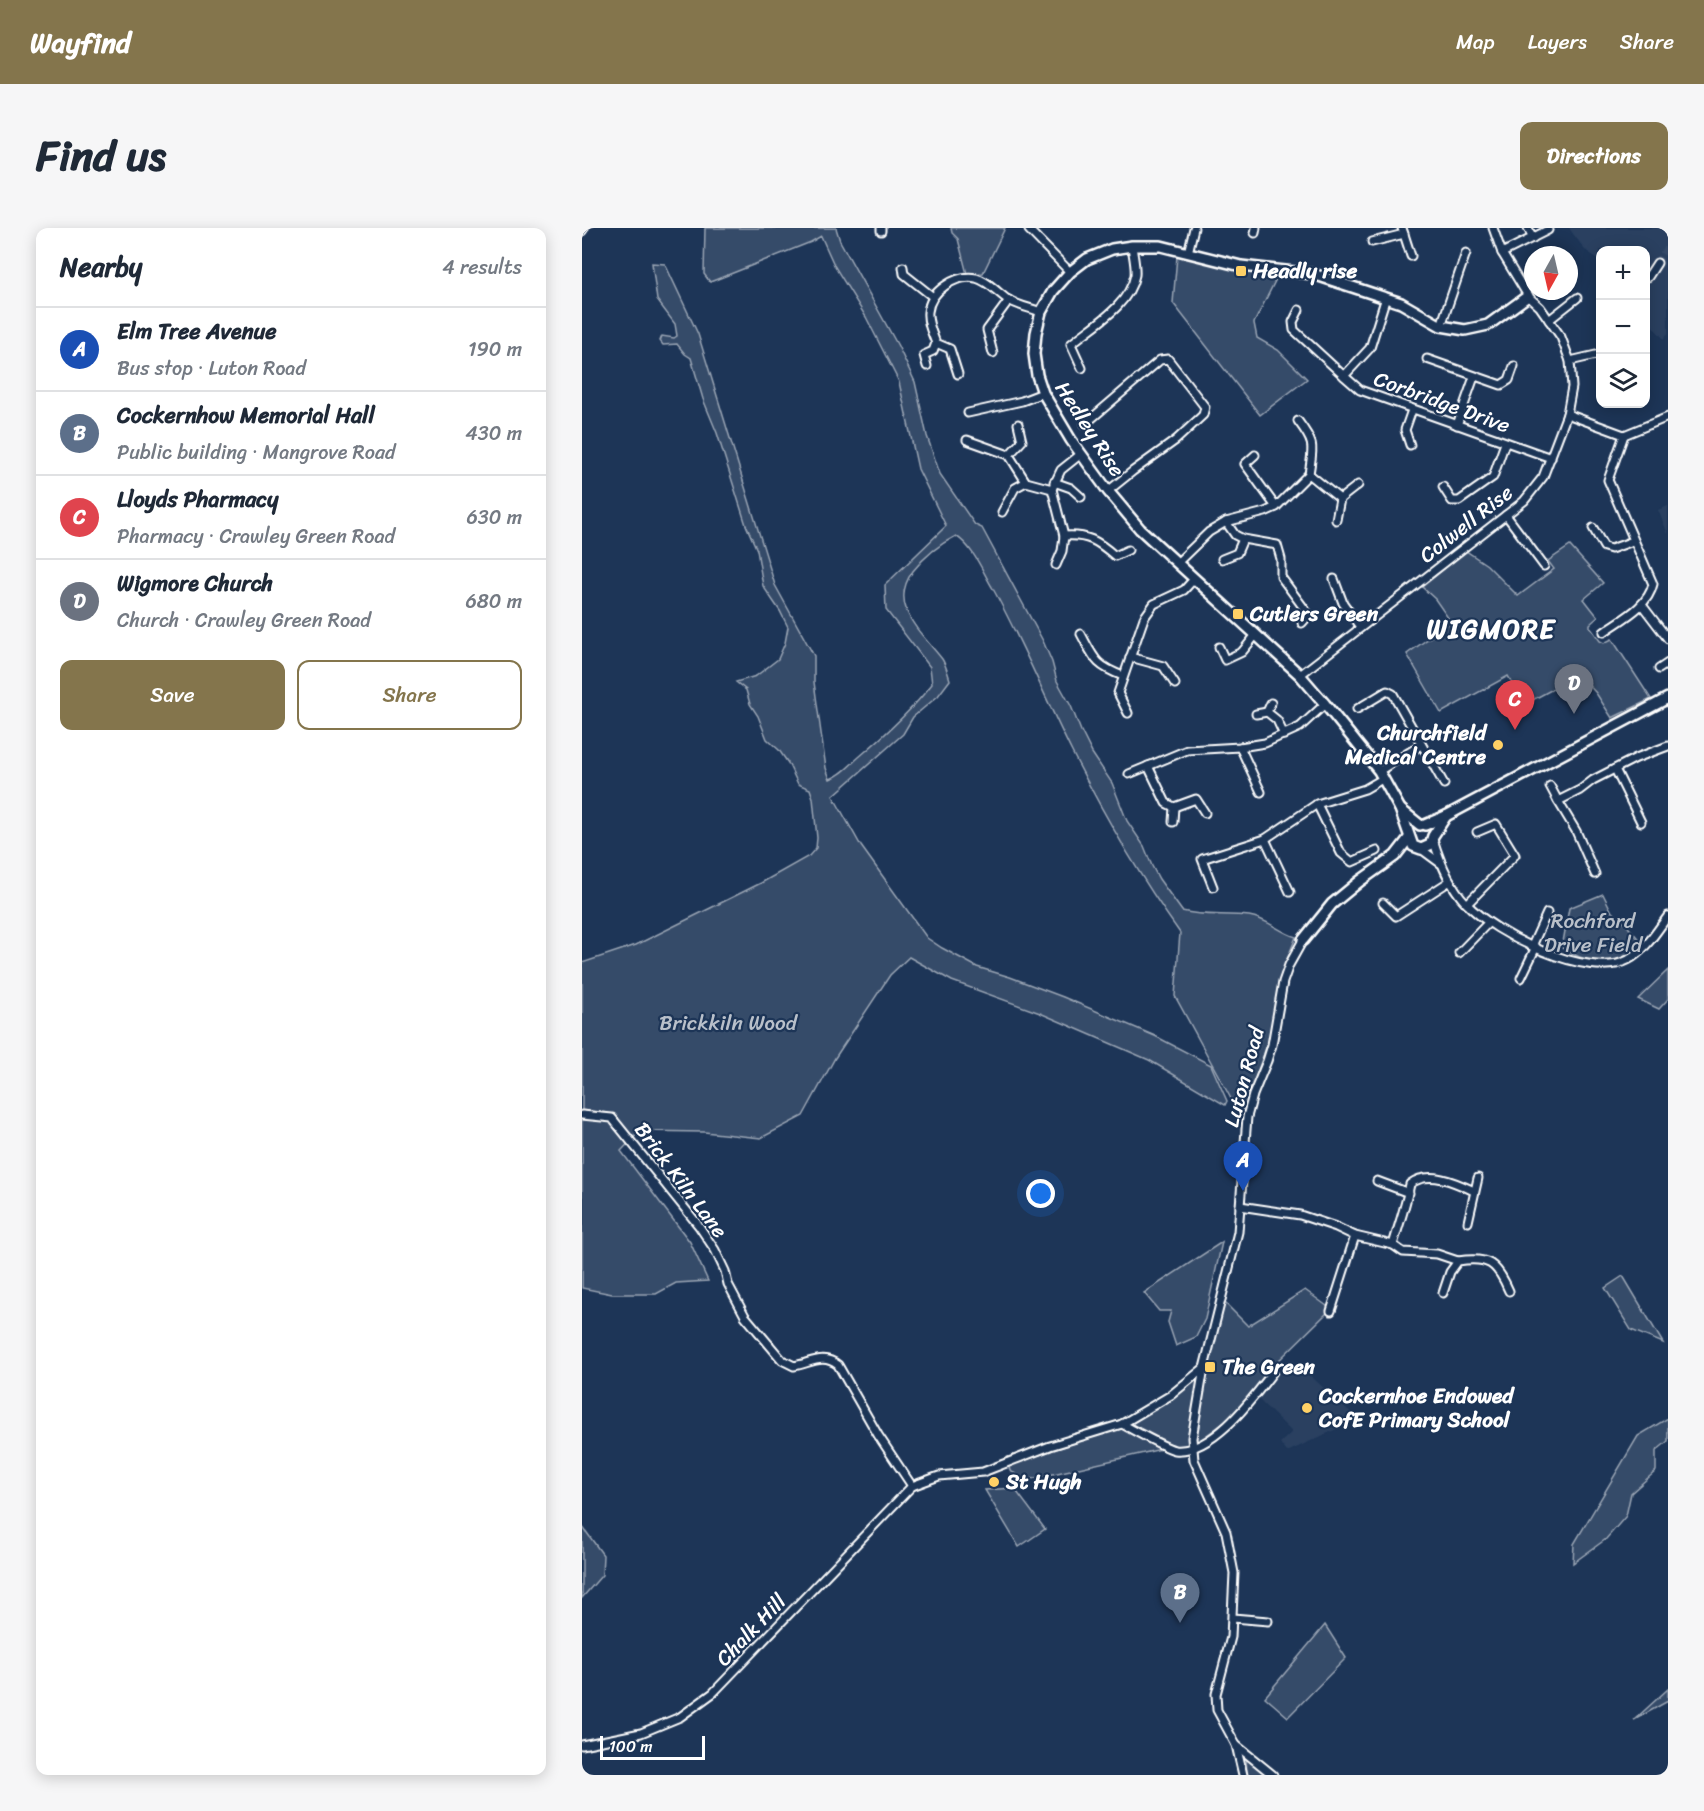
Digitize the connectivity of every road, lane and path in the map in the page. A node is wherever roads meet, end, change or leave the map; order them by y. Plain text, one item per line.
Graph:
1 (1194, 228) edge
2 (1493, 228) edge
3 (1528, 228) edge
4 (1029, 229) edge
5 (1548, 230) dead end
6 (1403, 231) edge
7 (1533, 238) junction
8 (1372, 242) dead end
9 (1132, 246) junction
10 (1188, 253) junction
11 (1502, 253) junction
12 (1466, 254) dead end
13 (1411, 256) dead end
14 (1657, 263) tunnel mouth
15 (903, 267) dead end
16 (1070, 272) junction
17 (1650, 274) edge
18 (1524, 289) edge
19 (933, 297) junction
20 (1386, 297) junction
21 (1524, 299) edge
22 (1009, 300) junction
23 (1532, 300) edge
24 (1574, 300) edge
25 (1299, 310) dead end
26 (1041, 312) junction
27 (1549, 320) junction
28 (1441, 326) junction
29 (936, 343) junction
30 (993, 353) dead end
31 (1596, 355) edge
32 (1427, 359) dead end
33 (1570, 360) junction
34 (927, 366) dead end
35 (1514, 366) dead end
36 (1082, 368) dead end
37 (957, 374) dead end
38 (1344, 376) junction
39 (1474, 376) junction
40 (1043, 393) junction
41 (1412, 410) junction
42 (968, 413) dead end
43 (1567, 414) junction
44 (1668, 417) edge
45 (1298, 422) dead end
46 (1018, 424) dead end
47 (1085, 424) dead end
48 (1458, 425) junction
49 (1623, 435) junction
50 (967, 440) dead end
51 (1505, 443) junction
52 (1410, 445) dead end
53 (1081, 454) junction
54 (1009, 455) junction
55 (1255, 455) dead end
56 (1551, 458) junction
57 (1309, 474) junction
58 (1026, 482) junction
59 (1358, 485) dead end
60 (1053, 486) junction
61 (1443, 487) dead end
62 (1108, 491) junction
63 (1081, 497) dead end
64 (1340, 499) junction
65 (1276, 507) junction
66 (1002, 512) dead end
67 (1506, 515) junction
68 (1336, 520) dead end
69 (1226, 522) junction
70 (1593, 528) dead end
71 (1064, 536) junction
72 (1243, 539) junction
73 (1633, 540) junction
74 (1128, 550) dead end
75 (1222, 559) dead end
76 (1177, 563) junction
77 (1056, 565) dead end
78 (1544, 566) dead end
79 (1194, 579) junction
80 (1334, 579) dead end
81 (1642, 605) junction
82 (1302, 623) dead end
83 (1360, 627) junction
84 (1604, 632) dead end
85 (1081, 634) dead end
86 (1256, 636) junction
87 (1668, 639) edge
88 (1219, 647) dead end
89 (1130, 657) junction
90 (1668, 663) edge
91 (1659, 669) dead end
92 (1300, 675) junction
93 (1123, 676) junction
94 (1175, 684) dead end
95 (1668, 698) edge
96 (1271, 703) dead end
97 (1325, 704) junction
98 (1357, 709) dead end
99 (1267, 712) junction
100 (1128, 713) dead end
101 (1256, 714) dead end
102 (1284, 735) junction
103 (1421, 745) junction
104 (1668, 746) edge
105 (1240, 747) junction
106 (1148, 766) junction
107 (1615, 769) junction
108 (1129, 774) dead end
109 (1381, 774) junction
110 (1443, 784) dead end
111 (1550, 786) dead end
112 (1261, 792) dead end
113 (1558, 801) junction
114 (1317, 804) junction
115 (1174, 807) junction
116 (1400, 809) junction
117 (1205, 813) dead end
118 (1446, 816) junction
119 (1173, 822) dead end
120 (1641, 822) dead end
121 (1422, 825) junction
122 (1477, 832) dead end
123 (1409, 836) junction
124 (1433, 837) junction
125 (1265, 839) junction
126 (1419, 849) junction
127 (1377, 851) dead end
128 (1395, 856) junction
129 (1440, 863) junction
130 (1595, 874) dead end
131 (1450, 881) junction
132 (1213, 886) dead end
133 (1290, 892) dead end
134 (1383, 903) dead end
135 (1467, 904) junction
136 (1547, 913) dead end
137 (1668, 916) edge
138 (1488, 923) junction
139 (1304, 940) joint
140 (1534, 946) junction
141 (1459, 953) dead end
142 (1521, 978) dead end
143 (582, 1115) edge
144 (1478, 1178) dead end
145 (1377, 1181) dead end
146 (1474, 1191) junction
147 (1408, 1193) junction
148 (1240, 1206) junction
149 (1468, 1222) dead end
150 (1355, 1236) junction
151 (1393, 1245) junction
152 (1458, 1261) junction
153 (1509, 1291) dead end
154 (1443, 1293) dead end
155 (1331, 1311) dead end
156 (1204, 1368) junction
157 (1273, 1372) dead end
158 (1122, 1424) junction
159 (1192, 1449) junction
160 (912, 1486) junction
161 (1233, 1618) junction
162 (1268, 1621) dead end
163 (582, 1745) edge
164 (1236, 1745) junction
165 (1242, 1774) edge
166 (1273, 1775) edge

1 - 10 street
2 - 11 street, Colwell Rise
3 - 7 street
4 - 16 street
5 - 7 street
6 - 8 street
6 - 13 street
7 - 11 street
9 - 10 street, Hedley Rise
9 - 16 street, Hedley Rise
9 - 36 street
10 - 20 street, Hedley Rise
11 - 18 street, Colwell Rise
12 - 28 street
14 - 17 street
15 - 19 street
16 - 26 street, Hedley Rise
19 - 22 street
19 - 29 street
20 - 28 street, Hedley Rise
20 - 38 street, Corbridge Drive
21 - 28 street, Hedley Rise
22 - 26 street
22 - 30 street
23 - 27 street, Colwell Rise
24 - 27 street
25 - 38 street
26 - 40 street, Hedley Rise
27 - 33 street, Colwell Rise
29 - 34 street
29 - 37 street
31 - 33 street
32 - 39 street
33 - 43 street, Colwell Rise
35 - 39 street
38 - 41 street, Corbridge Drive
39 - 48 street
40 - 42 street
40 - 53 street, Hedley Rise
41 - 48 street, Corbridge Drive
41 - 52 street
43 - 49 street
43 - 56 street, Colwell Rise
44 - 49 street
45 - 57 street
46 - 54 street
47 - 62 street
48 - 51 street, Corbridge Drive
49 - 73 street
50 - 54 street
51 - 56 street, Corbridge Drive
51 - 61 street
53 - 60 street
53 - 62 street, Hedley Rise
54 - 58 street
55 - 65 street
56 - 67 street, Colwell Rise
57 - 64 street
57 - 65 street
58 - 60 street
58 - 66 street
59 - 64 street
60 - 63 street
60 - 71 street
62 - 76 street, Hedley Rise
64 - 68 street
65 - 69 street
67 - 78 street
67 - 83 street, Colwell Rise
69 - 72 street
69 - 76 street
70 - 73 street
71 - 74 street
71 - 77 street
72 - 75 street
72 - 82 street
73 - 81 street
76 - 79 street, Hedley Rise
79 - 86 street, Hedley Rise
79 - 89 street
80 - 83 street
81 - 84 street
81 - 87 street
83 - 92 street, Colwell Rise
85 - 93 street
86 - 88 street
86 - 92 street, Hedley Rise
89 - 93 street
89 - 94 street
90 - 91 street
92 - 97 street, Hedley Rise
93 - 100 street
95 - 118 street
96 - 99 street
97 - 102 street
97 - 109 street, Hedley Rise
98 - 103 street
99 - 101 street
99 - 102 street
102 - 105 street
103 - 109 street
103 - 110 street
104 - 107 street
105 - 106 street
105 - 112 street
106 - 108 street
106 - 115 street
107 - 113 street
107 - 120 street
109 - 114 street
109 - 116 street, Hedley Rise
111 - 113 street
113 - 130 street
114 - 125 street
114 - 127 street
115 - 117 street
115 - 119 street
116 - 121 street, Hedley Rise
116 - 123 street, Hedley Rise
118 - 121 street
118 - 124 street
121 - 123 street
121 - 124 street
122 - 135 street
123 - 126 street
123 - 128 street
124 - 126 street
124 - 129 street
125 - 132 street
125 - 133 street
126 - 128 street
126 - 129 street
128 - 139 street
129 - 131 street
131 - 134 street
131 - 135 street
135 - 138 street
136 - 140 street
137 - 140 street
138 - 140 street
138 - 141 street
139 - 148 street, Luton Road
140 - 142 street
143 - 160 street, Brick Kiln Lane
144 - 146 street
145 - 147 street
146 - 147 street
146 - 149 street
147 - 151 street
148 - 150 street
148 - 156 street, Luton Road
150 - 151 street
150 - 155 street
151 - 152 street
152 - 153 street
152 - 154 street
156 - 158 street
156 - 159 street, Luton Road
157 - 159 street
158 - 159 street
158 - 160 street
159 - 161 street
160 - 163 street, Chalk Hill
161 - 162 street
161 - 164 street
164 - 165 street
164 - 166 street

